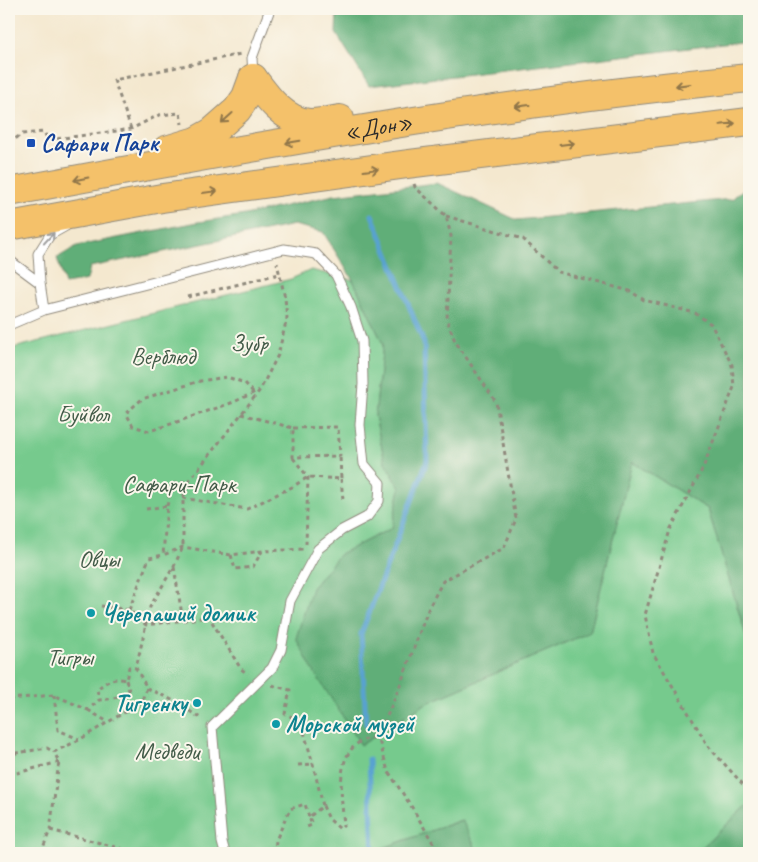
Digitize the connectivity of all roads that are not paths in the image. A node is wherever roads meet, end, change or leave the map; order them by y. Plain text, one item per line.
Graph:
1 (270, 9) edge
2 (252, 68) junction
3 (745, 73) edge
4 (452, 115) junction
5 (749, 122) edge
6 (122, 171) junction
7 (9, 192) edge
8 (162, 198) junction
9 (9, 226) edge
10 (9, 260) edge
11 (40, 283) junction
12 (44, 310) junction
13 (9, 325) edge
14 (225, 853) edge

1 - 2 lane
2 - 4 highway
2 -> 6 highway
3 -> 4 highway, «Дон»
4 -> 6 highway, «Дон»
8 -> 5 highway, «Дон»
6 -> 7 highway, «Дон»
8 - 9 highway, «Дон»
11 -> 8 lane
10 - 11 lane
11 - 12 lane
12 - 13 lane
12 - 14 lane

